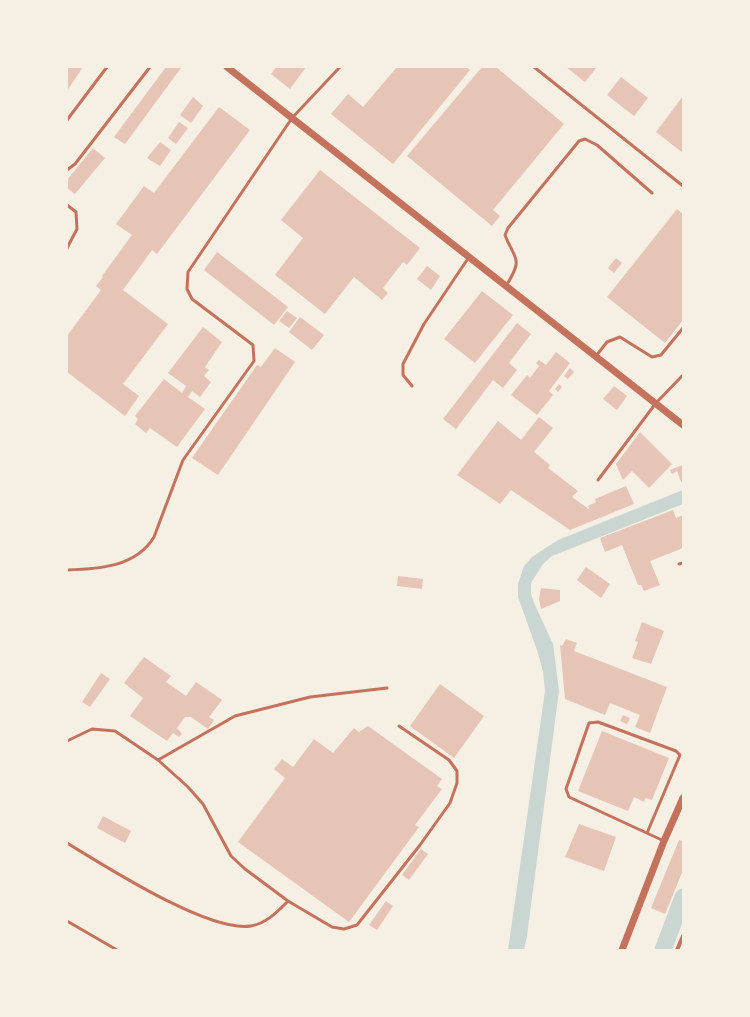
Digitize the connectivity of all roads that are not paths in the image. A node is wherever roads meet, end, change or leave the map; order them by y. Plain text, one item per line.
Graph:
1 (107, 67) edge
2 (150, 67) edge
3 (227, 67) edge
4 (340, 67) edge
5 (534, 67) edge
6 (292, 118) junction
7 (67, 120) edge
8 (67, 170) edge
9 (683, 186) edge
10 (652, 193) dead end
11 (67, 205) edge
12 (67, 248) edge
13 (469, 257) junction
14 (506, 286) junction
15 (683, 328) edge
16 (596, 356) junction
17 (683, 375) edge
18 (412, 386) dead end
19 (656, 404) junction
20 (683, 425) edge
21 (598, 480) dead end
22 (67, 570) edge
23 (387, 688) dead end
24 (399, 726) dead end
25 (67, 741) edge
26 (158, 760) junction
27 (683, 798) edge
28 (647, 833) junction
29 (664, 841) junction
30 (67, 843) edge
31 (288, 901) junction
32 (67, 921) edge
33 (683, 936) edge
34 (117, 950) edge
35 (622, 950) edge
36 (677, 950) edge

1 - 7 lane
2 - 8 lane
3 - 6 street
4 - 6 lane
5 - 9 lane
6 - 13 street
6 - 22 lane
10 - 14 lane
11 - 12 lane
13 - 14 street
13 - 18 lane
14 - 16 street
15 - 16 lane
16 - 19 street
17 - 19 lane
19 - 20 street
19 - 21 lane
23 - 26 lane
24 - 31 lane
25 - 26 lane
26 - 31 lane
27 - 29 street
28 - 28 lane
28 - 29 lane
29 - 35 street
30 - 31 lane
32 - 34 lane
33 - 36 street

